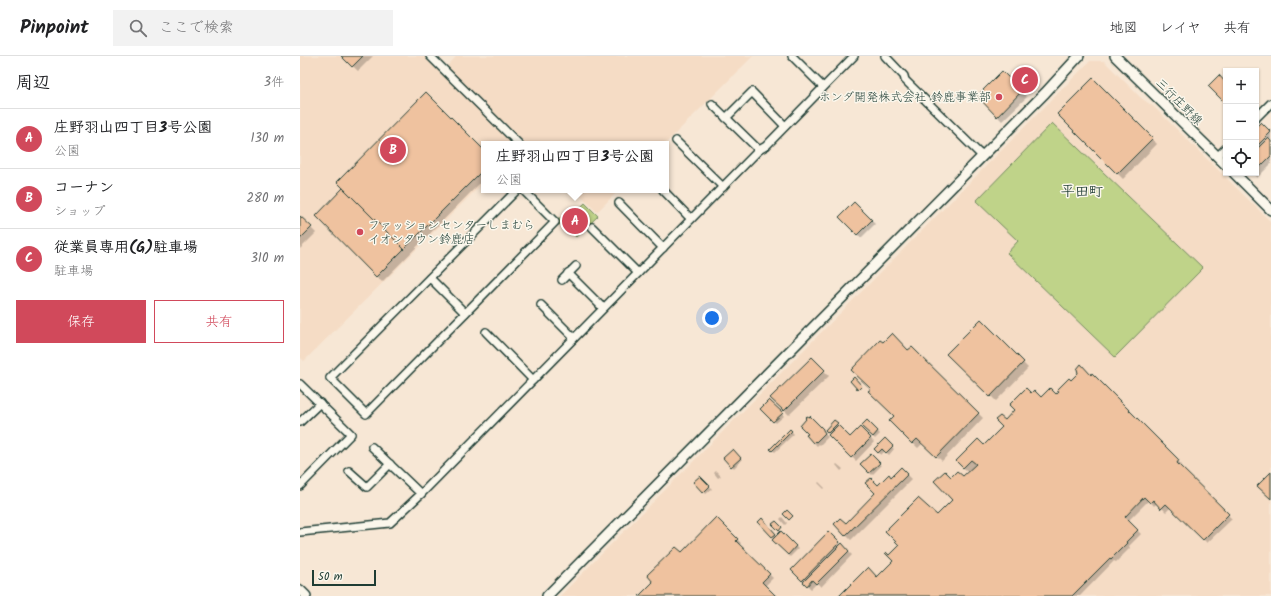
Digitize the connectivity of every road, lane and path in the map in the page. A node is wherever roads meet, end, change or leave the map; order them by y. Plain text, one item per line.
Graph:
1 (430, 56) edge
2 (792, 56) edge
3 (854, 56) edge
4 (885, 56) edge
5 (1079, 56) edge
6 (1116, 56) edge
7 (823, 87) junction
8 (1271, 103) edge
9 (712, 104) dead end
10 (1259, 115) edge
11 (726, 118) junction
12 (785, 126) junction
13 (516, 141) edge
14 (676, 141) dead end
15 (759, 150) junction
16 (1223, 151) edge
17 (982, 156) junction
18 (1218, 156) junction
19 (1223, 162) edge
20 (1237, 176) edge
21 (723, 187) junction
22 (514, 193) edge
23 (526, 193) edge
24 (666, 193) edge
25 (619, 203) dead end
26 (1271, 210) edge
27 (691, 219) junction
28 (592, 227) dead end
29 (663, 248) junction
30 (576, 266) dead end
31 (568, 273) junction
32 (638, 273) junction
33 (430, 278) junction
34 (562, 280) dead end
35 (541, 305) dead end
36 (603, 308) junction
37 (465, 313) junction
38 (486, 332) dead end
39 (574, 338) junction
40 (533, 380) junction
41 (300, 384) edge
42 (320, 403) junction
43 (300, 422) edge
44 (372, 447) dead end
45 (390, 464) junction
46 (349, 471) dead end
47 (300, 486) edge
48 (421, 494) junction
49 (300, 532) edge
50 (300, 590) edge
51 (306, 596) edge
52 (547, 596) edge

1 - 13 street
2 - 7 street
3 - 7 street
4 - 17 street
5 - 17 street
6 - 18 street, 三行庄野線
7 - 12 street
8 - 10 street
9 - 11 street
11 - 12 street
11 - 15 street
12 - 15 street
14 - 21 street
15 - 21 street
16 - 18 street
17 - 52 street
18 - 19 street, 三行庄野線
20 - 26 street
21 - 27 street
22 - 33 street
23 - 37 street
24 - 27 street
25 - 29 street
27 - 29 street
28 - 32 street
29 - 32 street
30 - 31 street
31 - 34 street
31 - 36 street
32 - 36 street
33 - 37 street
33 - 37 street
35 - 39 street
36 - 39 street
38 - 40 street
39 - 40 street
40 - 48 street
41 - 42 street
42 - 43 street
42 - 47 street
44 - 45 street
45 - 46 street
45 - 48 street
48 - 49 street
50 - 51 street

